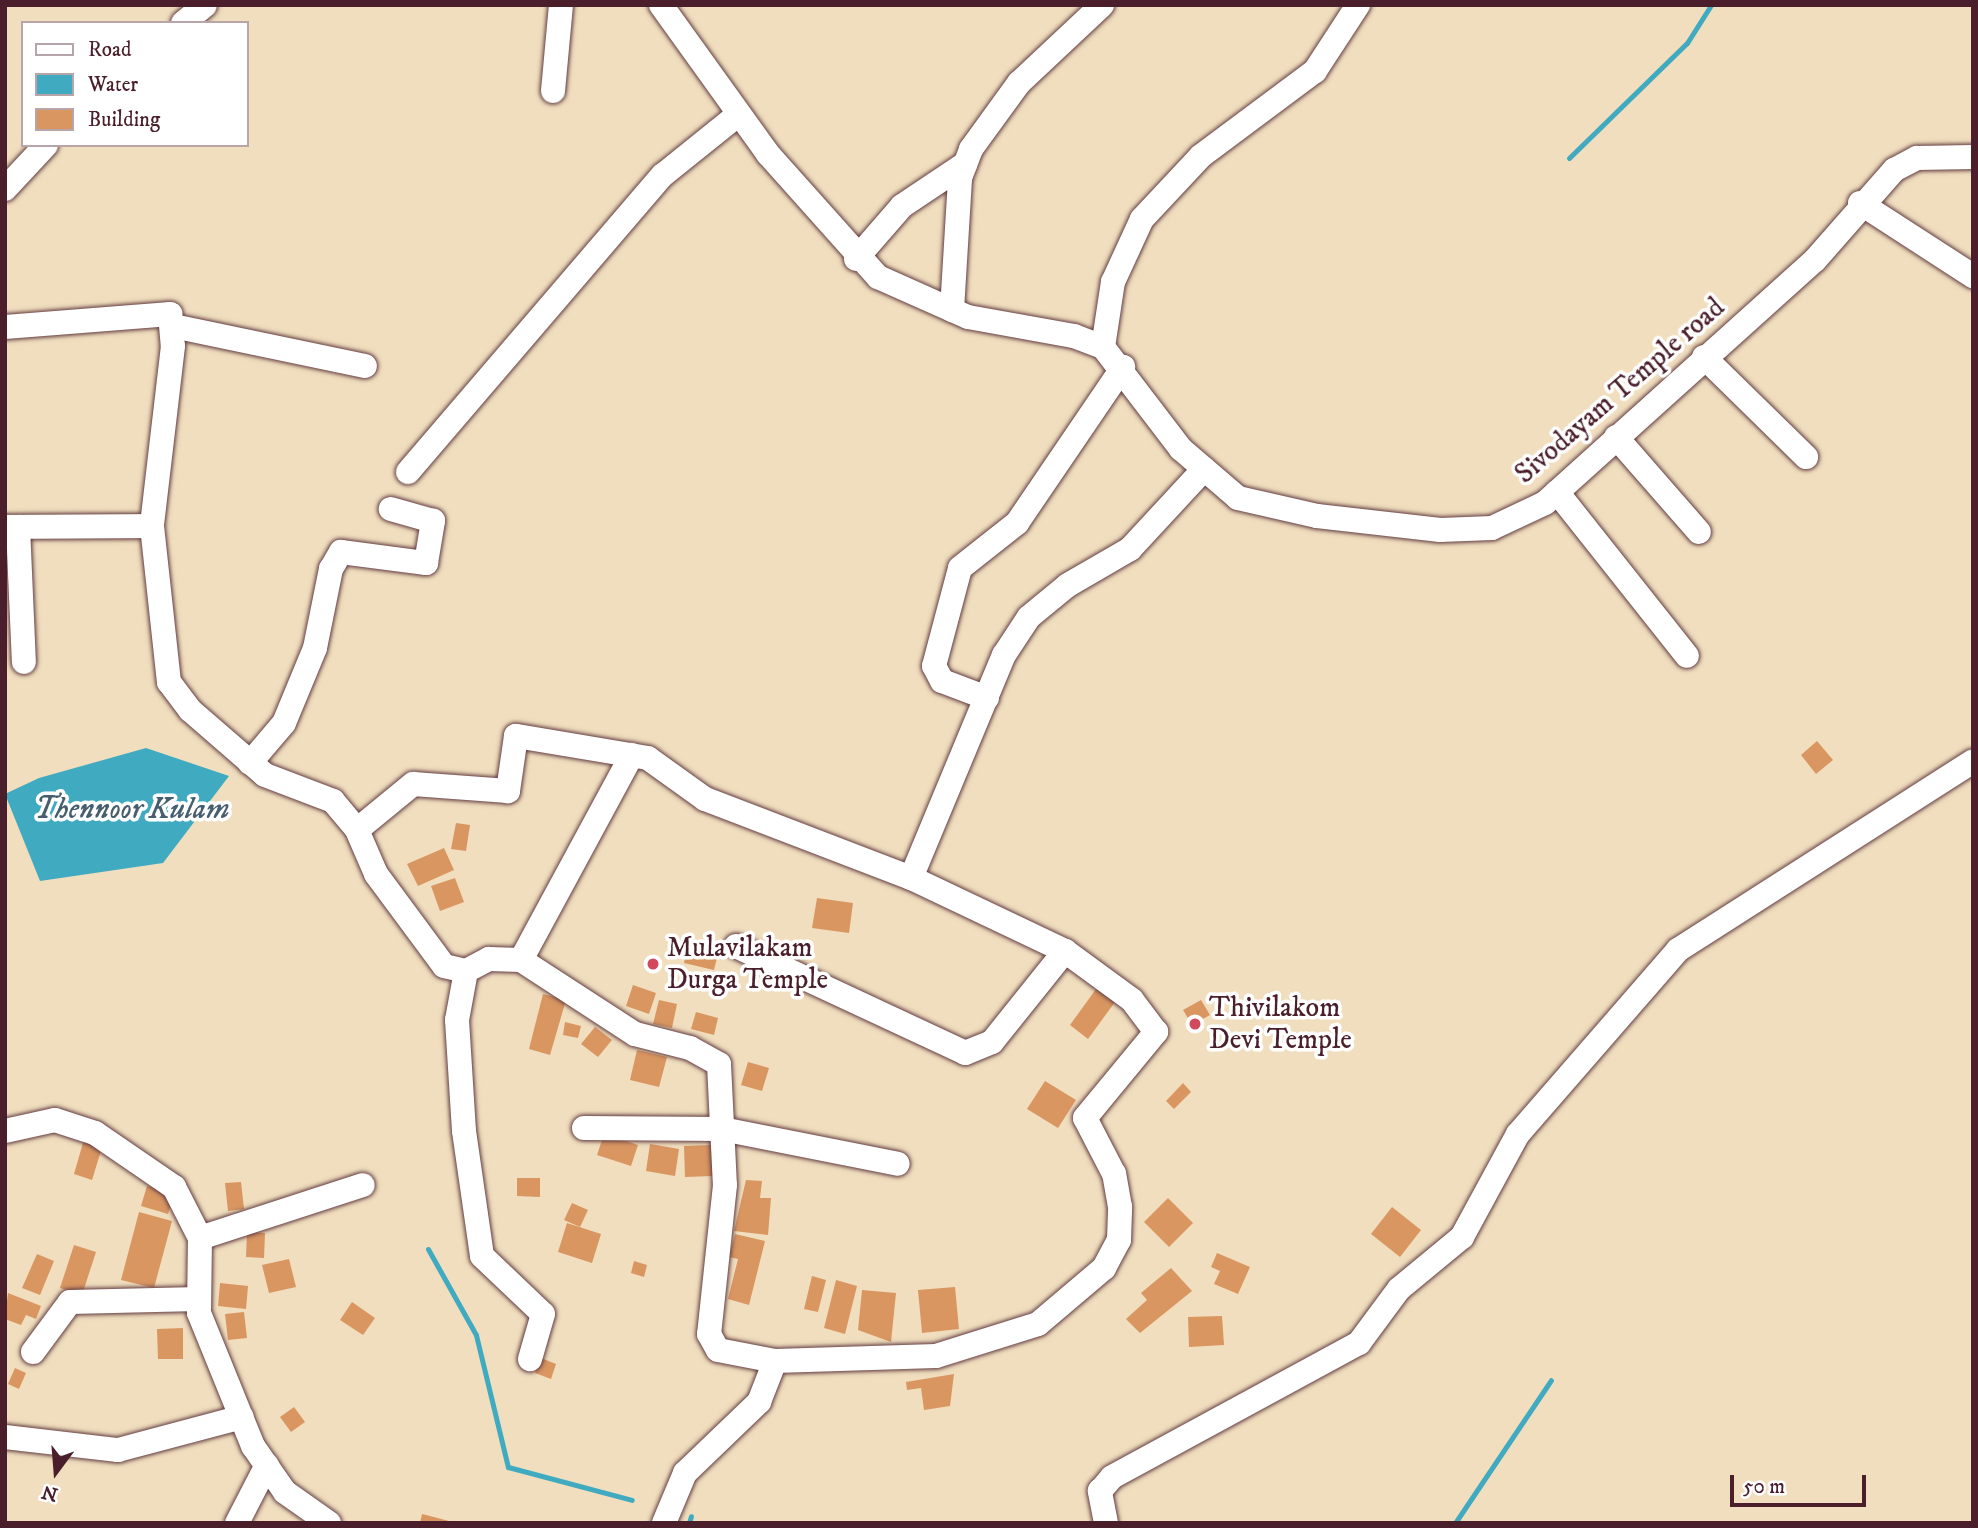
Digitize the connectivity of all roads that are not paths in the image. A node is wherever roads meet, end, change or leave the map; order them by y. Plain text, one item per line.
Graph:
1 (205, 5) edge
2 (561, 5) edge
3 (661, 5) edge
4 (1102, 5) edge
5 (1358, 5) edge
6 (185, 21) edge
7 (553, 90) dead end
8 (739, 114) junction
9 (44, 147) edge
10 (1973, 158) edge
11 (965, 164) junction
12 (5, 189) edge
13 (1860, 203) junction
14 (856, 259) junction
15 (1973, 276) edge
16 (952, 310) junction
17 (173, 326) junction
18 (5, 327) edge
19 (1103, 347) junction
20 (1704, 357) junction
21 (365, 366) dead end
22 (1123, 367) junction
23 (1616, 437) junction
24 (1806, 457) dead end
25 (1204, 469) junction
26 (408, 472) dead end
27 (1557, 492) junction
28 (391, 509) dead end
29 (11, 527) edge
30 (152, 527) junction
31 (1699, 532) dead end
32 (1687, 656) dead end
33 (24, 662) dead end
34 (987, 698) junction
35 (632, 755) junction
36 (1973, 761) edge
37 (250, 763) junction
38 (357, 830) junction
39 (911, 877) junction
40 (736, 946) dead end
41 (1065, 951) junction
42 (521, 960) junction
43 (466, 971) junction
44 (584, 1128) dead end
45 (722, 1129) junction
46 (5, 1131) edge
47 (898, 1164) dead end
48 (363, 1185) dead end
49 (200, 1238) junction
50 (199, 1299) junction
51 (33, 1352) dead end
52 (530, 1359) dead end
53 (775, 1361) junction
54 (242, 1417) junction
55 (5, 1437) edge
56 (267, 1465) junction
57 (237, 1523) edge
58 (329, 1523) edge
59 (664, 1523) edge
60 (1105, 1523) edge

1 - 6 street
2 - 7 street
3 - 8 street
4 - 11 street
5 - 19 street
8 - 14 street
8 - 26 street
9 - 12 street
10 - 13 street, Sivodayam Temple road
11 - 14 street
11 - 16 street
13 - 15 street
13 - 20 street, Sivodayam Temple road
14 - 16 street
16 - 19 street
17 - 18 street
17 - 21 street
17 - 30 street
19 - 22 street, Sivodayam Temple road
20 - 23 street, Sivodayam Temple road
20 - 24 street
22 - 25 street, Sivodayam Temple road
22 - 34 street
23 - 27 street, Sivodayam Temple road
23 - 31 street
25 - 27 street, Sivodayam Temple road
25 - 34 street
27 - 32 street
28 - 37 street
29 - 30 street
29 - 33 street
30 - 37 street
34 - 39 street
35 - 38 street
35 - 39 street
35 - 42 street
36 - 60 street
37 - 38 street
38 - 43 street
39 - 41 street
40 - 41 street
41 - 53 street
42 - 43 street
42 - 45 street
43 - 52 street
44 - 45 street
45 - 47 street
45 - 53 street
46 - 49 street
48 - 49 street
49 - 50 street
50 - 51 street
50 - 54 street
53 - 59 street
54 - 55 street
54 - 56 street
56 - 57 street
56 - 58 street

